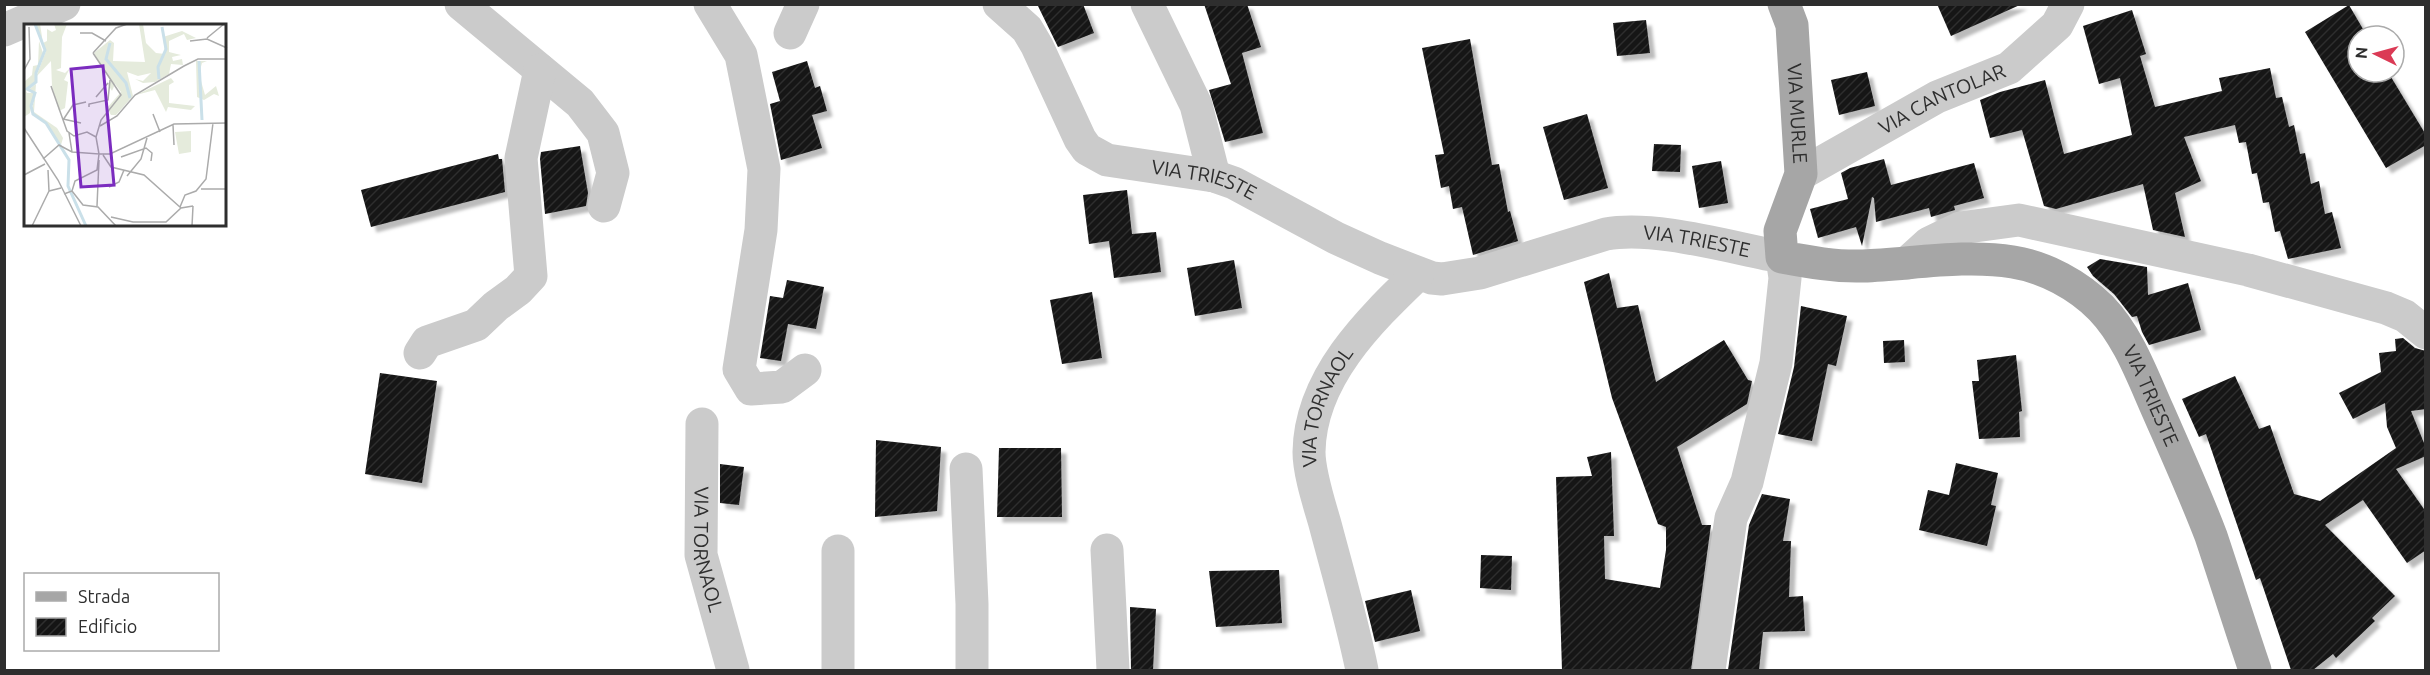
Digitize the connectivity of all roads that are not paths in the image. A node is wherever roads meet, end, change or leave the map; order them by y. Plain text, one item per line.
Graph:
1 (64, 4) edge
2 (461, 4) edge
3 (710, 4) edge
4 (999, 4) edge
5 (1147, 4) edge
6 (1784, 4) edge
7 (2068, 4) edge
8 (4, 30) edge
9 (540, 70) junction
10 (1801, 174) junction
11 (1214, 176) junction
12 (604, 206) dead end
13 (1782, 257) junction
14 (1907, 263) junction
15 (1418, 274) junction
16 (2426, 333) edge
17 (420, 353) dead end
18 (805, 370) dead end
19 (702, 424) dead end
20 (966, 469) dead end
21 (1107, 550) dead end
22 (838, 551) dead end
23 (733, 670) edge
24 (838, 670) edge
25 (972, 670) edge
26 (1113, 670) edge
27 (1362, 670) edge
28 (1709, 670) edge
29 (2255, 670) edge

1 - 8 street
2 - 9 street
3 - 18 street
4 - 11 street, VIA TRIESTE
5 - 11 street
6 - 10 main road, VIA MURLE
7 - 10 street, VIA CANTOLAR
9 - 12 street
9 - 17 street
10 - 13 main road, VIA MURLE
11 - 15 street, VIA TRIESTE
13 - 14 main road, VIA TRIESTE
13 - 15 street, VIA TRIESTE
13 - 28 street
14 - 16 street
14 - 29 main road, VIA TRIESTE
15 - 27 street, VIA TORNAOL
19 - 23 street, VIA TORNAOL
20 - 25 street
21 - 26 street
22 - 24 street

